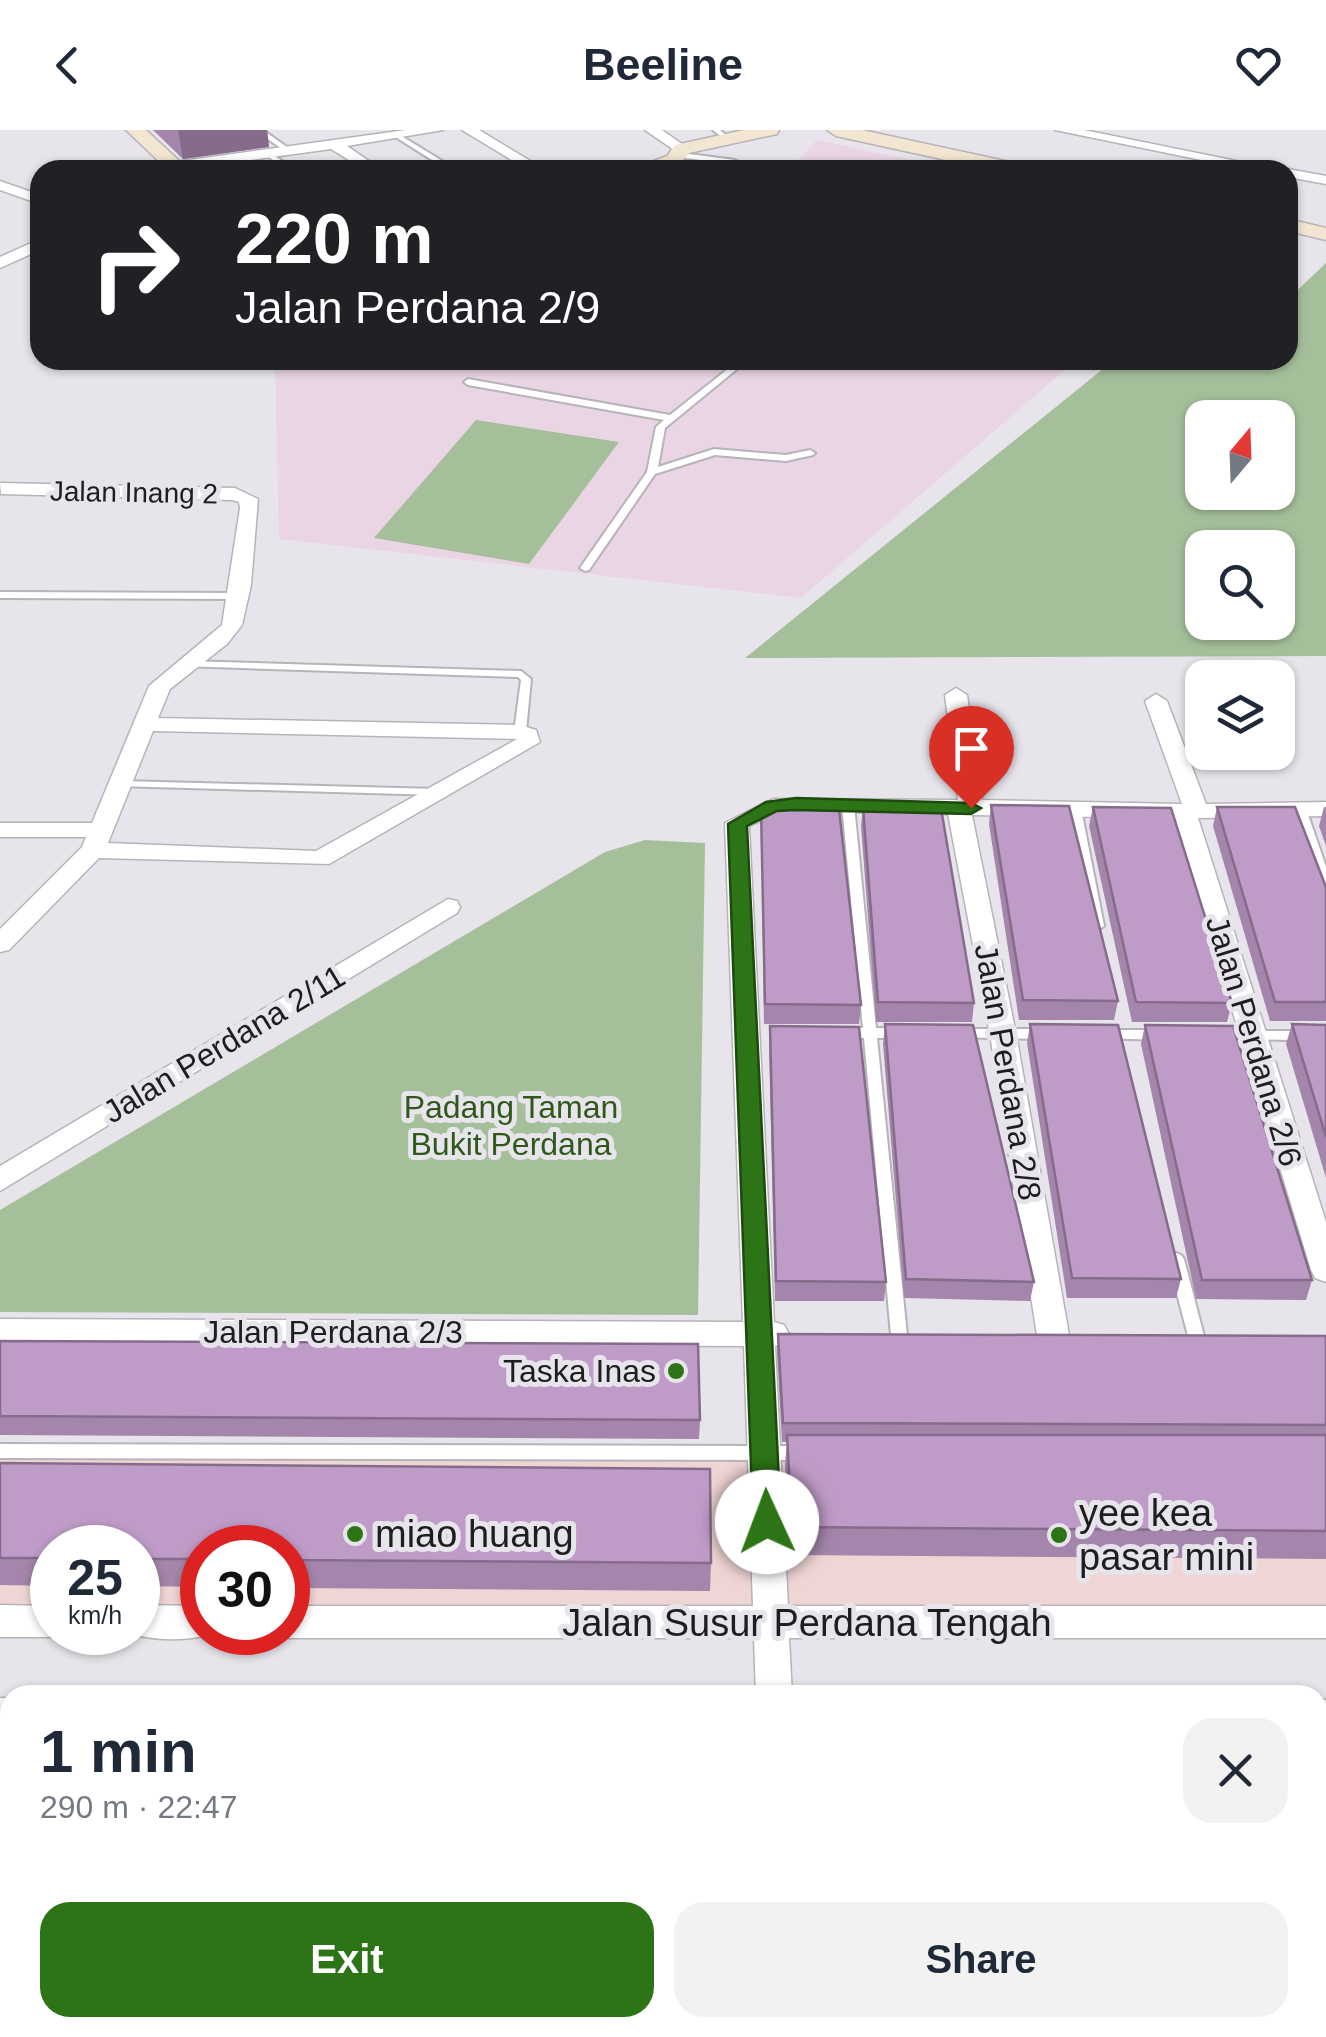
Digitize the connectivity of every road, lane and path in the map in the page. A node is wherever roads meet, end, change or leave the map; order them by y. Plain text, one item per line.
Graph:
1 (135, 130) edge
2 (258, 130) edge
3 (436, 130) edge
4 (469, 130) edge
5 (652, 130) edge
6 (770, 130) edge
7 (836, 130) edge
8 (1062, 130) edge
9 (722, 135) edge
10 (396, 136) junction
11 (333, 144) junction
12 (286, 150) junction
13 (681, 152) junction
14 (268, 154) junction
15 (168, 160) edge
16 (238, 160) edge
17 (277, 160) edge
18 (359, 160) edge
19 (436, 160) edge
20 (521, 160) edge
21 (665, 160) edge
22 (724, 160) edge
23 (973, 160) edge
24 (1220, 160) edge
25 (1298, 175) edge
26 (1326, 180) edge
27 (0, 185) edge
28 (30, 196) edge
29 (1298, 227) edge
30 (1323, 230) edge
31 (30, 249) edge
32 (0, 263) edge
33 (731, 370) edge
34 (468, 382) dead end
35 (670, 418) junction
36 (810, 454) dead end
37 (652, 472) junction
38 (1, 488) edge
39 (585, 568) dead end
40 (0, 595) edge
41 (237, 596) junction
42 (180, 666) junction
43 (956, 695) dead end
44 (1156, 700) dead end
45 (144, 724) junction
46 (520, 732) junction
47 (121, 784) junction
48 (438, 792) junction
49 (848, 805) junction
50 (965, 808) junction
51 (1076, 809) junction
52 (1300, 809) junction
53 (1326, 809) edge
54 (1190, 810) junction
55 (0, 830) edge
56 (97, 840) junction
57 (1326, 885) edge
58 (448, 907) dead end
59 (1101, 941) edge
60 (0, 944) edge
61 (1116, 1016) edge
62 (817, 1032) edge
63 (870, 1033) junction
64 (908, 1033) edge
65 (946, 1034) edge
66 (1003, 1034) junction
67 (1061, 1034) edge
68 (1081, 1034) edge
69 (1120, 1035) junction
70 (1176, 1035) edge
71 (1242, 1036) junction
72 (1326, 1036) edge
73 (1124, 1054) edge
74 (0, 1180) edge
75 (1172, 1242) edge
76 (1326, 1270) edge
77 (0, 1330) edge
78 (759, 1334) junction
79 (799, 1334) edge
80 (858, 1335) edge
81 (898, 1335) junction
82 (937, 1335) edge
83 (1014, 1335) edge
84 (1053, 1336) junction
85 (1089, 1336) edge
86 (1160, 1336) edge
87 (1196, 1336) junction
88 (1233, 1336) edge
89 (0, 1451) edge
90 (764, 1453) junction
91 (822, 1453) edge
92 (0, 1621) edge
93 (30, 1621) edge
94 (310, 1622) edge
95 (1326, 1622) edge
96 (771, 1624) junction
97 (774, 1685) edge

1 - 15 street
2 - 12 lane
3 - 10 street
4 - 20 street
5 - 13 street
6 - 9 street
7 - 23 street
8 - 24 street
9 - 13 street
10 - 11 street
10 - 19 lane
11 - 12 street
11 - 18 street
12 - 14 street
13 - 21 street
13 - 22 lane
14 - 16 street
14 - 17 lane
25 - 26 street
27 - 28 street
29 - 30 street
31 - 32 street
33 - 35 lane
34 - 35 lane
35 - 37 lane
36 - 37 lane
37 - 39 lane
38 - 41 street, Jalan Inang 2
40 - 41 lane
41 - 42 street, Jalan Inang 2
42 - 45 street, Jalan Inang 2
42 - 46 lane
43 - 50 street, Jalan Perdana 2/8
44 - 54 street, Jalan Perdana 2/6
45 - 46 street
45 - 47 street, Jalan Inang 2
46 - 48 street
47 - 48 lane
47 - 56 street, Jalan Inang 2
48 - 56 street
49 - 50 street
49 - 63 lane
49 - 78 street
50 - 51 street
50 - 66 street, Jalan Perdana 2/8
51 - 54 street
51 - 59 lane
52 - 53 street
52 - 54 street
52 - 57 lane
54 - 71 street, Jalan Perdana 2/6
55 - 56 street
56 - 60 street
58 - 74 street, Jalan Perdana 2/11
61 - 69 lane
62 - 63 lane
63 - 64 lane
63 - 81 lane
65 - 66 lane
66 - 67 lane
66 - 84 street, Jalan Perdana 2/8
68 - 69 lane
69 - 70 lane
69 - 73 lane
71 - 72 lane
71 - 76 street, Jalan Perdana 2/6
75 - 87 lane
77 - 78 street, Jalan Perdana 2/3
78 - 79 street, Jalan Perdana 2/3
78 - 90 street
80 - 81 street
81 - 82 street
83 - 84 street
84 - 85 street
86 - 87 street
87 - 88 street
89 - 90 lane
90 - 91 lane
90 - 96 street
92 - 93 street
94 - 96 street, Jalan Susur Perdana Tengah
95 - 96 street, Jalan Susur Perdana Tengah
96 - 97 street

